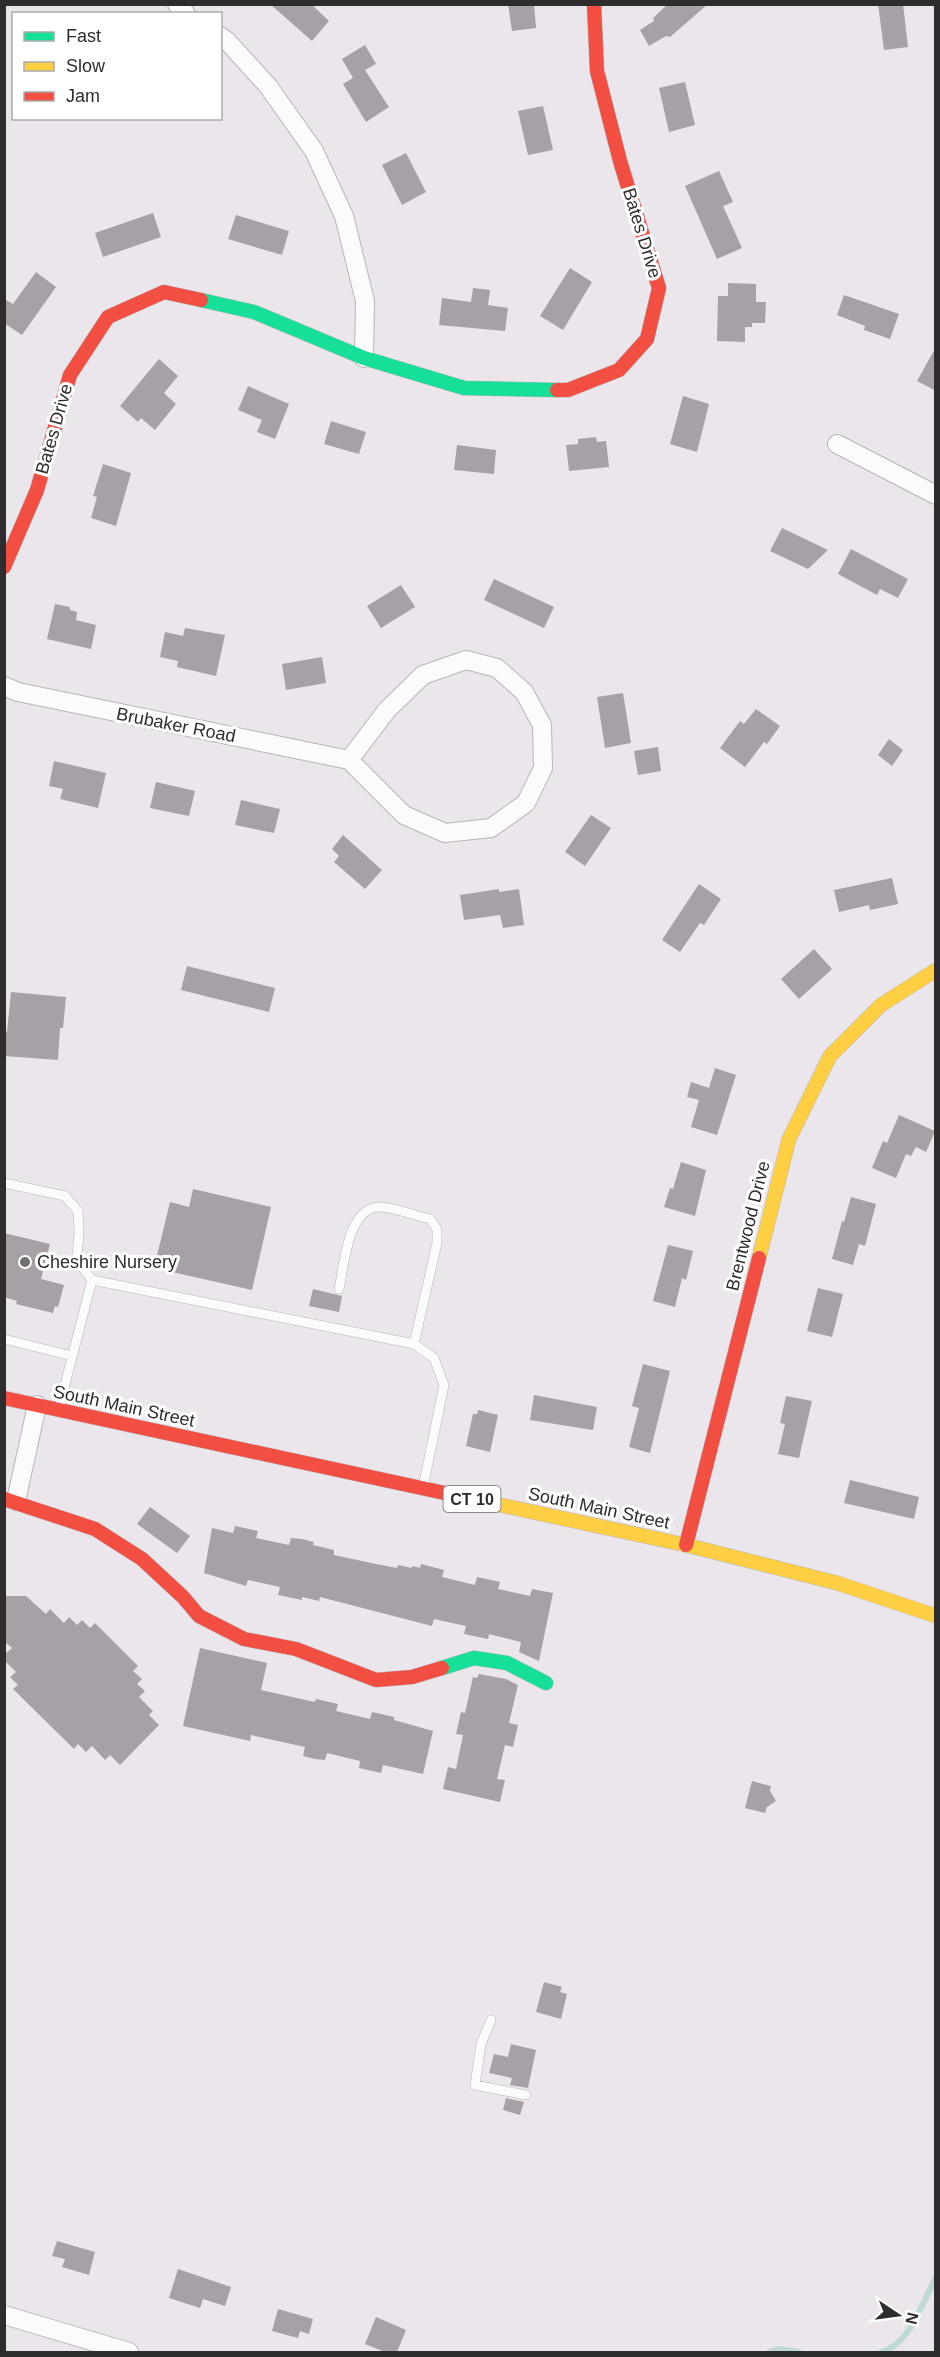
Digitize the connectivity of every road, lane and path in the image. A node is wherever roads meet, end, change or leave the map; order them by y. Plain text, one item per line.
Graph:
1 (594, 4) edge
2 (222, 37) edge
3 (364, 358) junction
4 (837, 444) dead end
5 (936, 495) edge
6 (4, 567) edge
7 (4, 686) edge
8 (349, 760) junction
9 (936, 970) edge
10 (4, 1183) edge
11 (92, 1280) junction
12 (339, 1289) dead end
13 (4, 1339) edge
14 (414, 1344) junction
15 (72, 1356) junction
16 (4, 1398) edge
17 (37, 1405) junction
18 (58, 1410) junction
19 (423, 1488) junction
20 (10, 1500) edge
21 (686, 1545) junction
22 (936, 1616) edge
23 (546, 1683) dead end
24 (491, 2020) dead end
25 (526, 2095) dead end
26 (4, 2314) edge
27 (129, 2352) edge

1 - 3 main road, Bates Drive
2 - 3 street
3 - 6 main road, Bates Drive
4 - 5 street
7 - 8 street, Brubaker Road
8 - 8 street
9 - 21 main road, Brentwood Drive
10 - 11 lane
11 - 14 lane
11 - 15 lane
12 - 14 lane
13 - 15 lane
14 - 19 lane
15 - 18 lane
16 - 17 main road, South Main Street / CT 10
17 - 18 main road, South Main Street / CT 10
17 - 20 street
18 - 19 main road, South Main Street / CT 10
19 - 21 main road, South Main Street / CT 10
20 - 23 main road
21 - 22 main road, South Main Street / CT 10
24 - 25 lane
26 - 27 street

